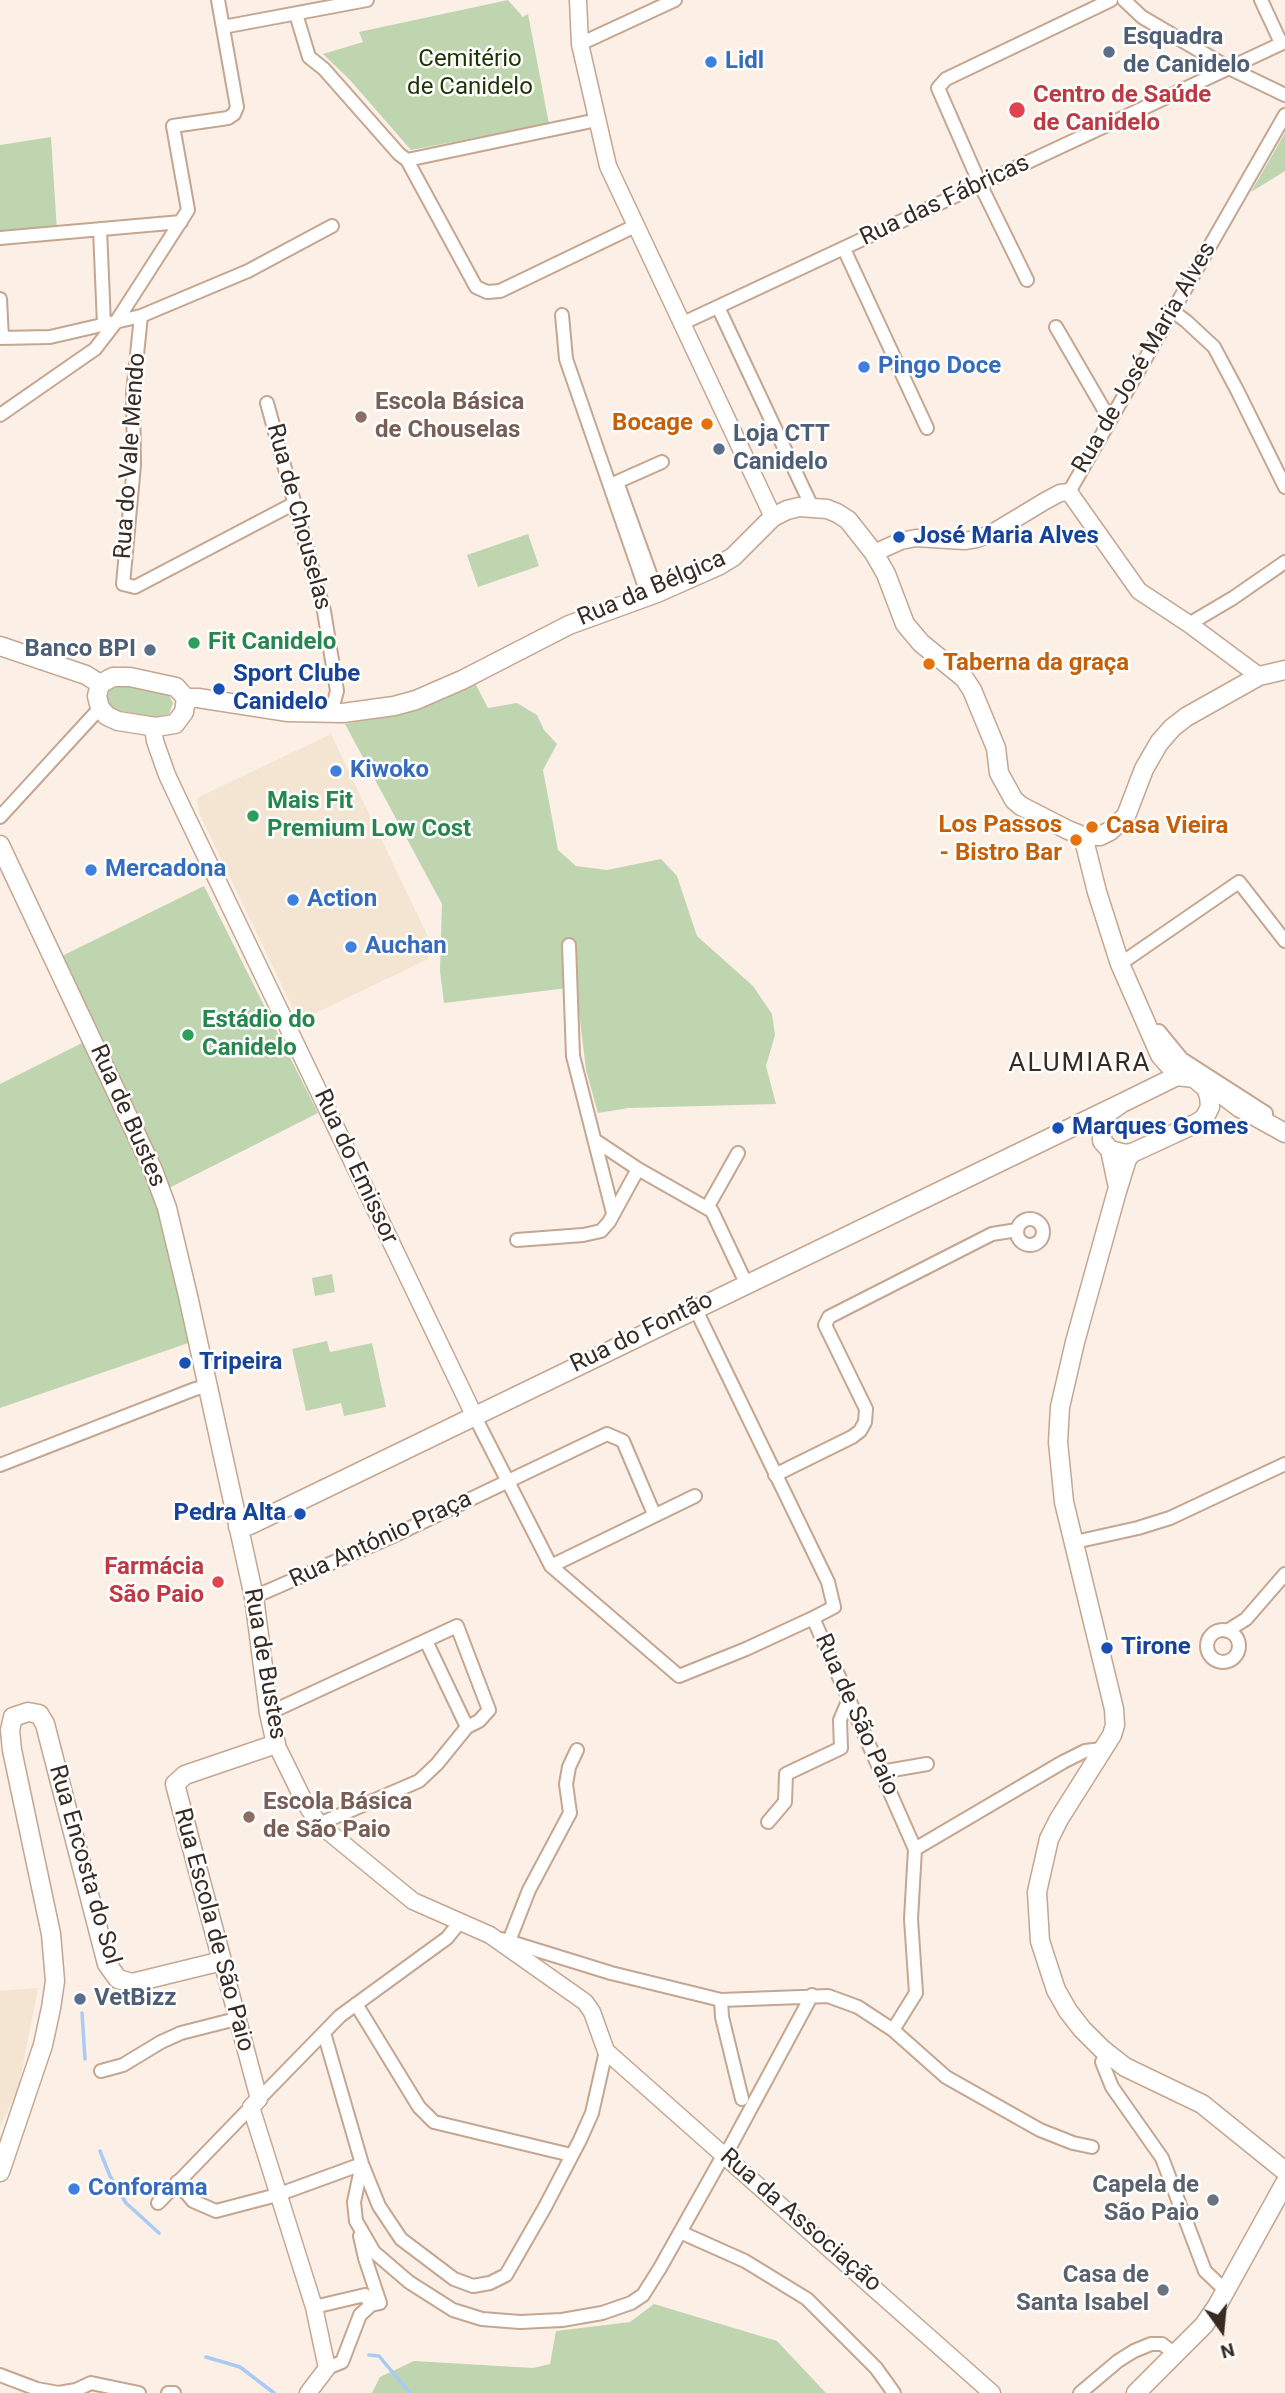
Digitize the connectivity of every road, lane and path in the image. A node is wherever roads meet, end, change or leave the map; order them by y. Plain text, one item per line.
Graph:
1 (218, 0) edge
2 (367, 0) edge
3 (578, 0) edge
4 (675, 0) edge
5 (1111, 0) edge
6 (1124, 0) edge
7 (1261, 0) edge
8 (296, 14) junction
9 (222, 21) junction
10 (1283, 42) edge
11 (579, 44) junction
12 (1229, 68) junction
13 (1285, 95) edge
14 (1285, 115) edge
15 (597, 120) junction
16 (407, 160) junction
17 (980, 184) junction
18 (181, 222) junction
19 (332, 226) dead end
20 (635, 226) junction
21 (100, 229) junction
22 (0, 238) edge
23 (844, 249) junction
24 (1027, 280) dead end
25 (0, 299) edge
26 (718, 307) junction
27 (1171, 310) junction
28 (562, 315) dead end
29 (141, 316) junction
30 (110, 323) junction
31 (681, 324) junction
32 (1056, 327) dead end
33 (1, 338) edge
34 (267, 403) dead end
35 (0, 415) edge
36 (1110, 420) junction
37 (927, 428) dead end
38 (662, 462) dead end
39 (1285, 487) edge
40 (1069, 492) junction
41 (295, 503) junction
42 (812, 506) junction
43 (772, 517) junction
44 (874, 554) junction
45 (1285, 562) edge
46 (653, 594) junction
47 (1189, 624) junction
48 (0, 646) edge
49 (1285, 670) edge
50 (1259, 677) junction
51 (100, 684) junction
52 (186, 698) junction
53 (100, 708) junction
54 (331, 713) junction
55 (153, 727) junction
56 (0, 817) edge
57 (1083, 836) junction
58 (0, 845) edge
59 (1285, 941) edge
60 (569, 945) dead end
61 (1120, 964) junction
62 (1159, 1031) dead end
63 (1160, 1055) junction
64 (1188, 1077) junction
65 (1150, 1089) junction
66 (1122, 1102) junction
67 (1240, 1108) junction
68 (1199, 1122) junction
69 (1285, 1123) edge
70 (1285, 1133) edge
71 (1047, 1140) junction
72 (596, 1141) junction
73 (1106, 1146) junction
74 (738, 1153) dead end
75 (1132, 1153) junction
76 (638, 1169) junction
77 (1117, 1191) junction
78 (706, 1208) junction
79 (613, 1213) junction
80 (1017, 1230) dead end
81 (517, 1240) dead end
82 (746, 1283) junction
83 (695, 1308) junction
84 (207, 1386) junction
85 (474, 1415) junction
86 (1285, 1464) edge
87 (0, 1465) edge
88 (775, 1475) junction
89 (507, 1481) junction
90 (695, 1496) dead end
91 (654, 1514) junction
92 (238, 1527) junction
93 (1074, 1542) junction
94 (551, 1566) junction
95 (1285, 1574) edge
96 (254, 1597) junction
97 (813, 1618) junction
98 (1232, 1635) dead end
99 (426, 1641) junction
100 (849, 1699) junction
101 (269, 1713) junction
102 (467, 1727) junction
103 (275, 1744) junction
104 (1102, 1749) junction
105 (577, 1750) dead end
106 (927, 1764) dead end
107 (881, 1772) junction
108 (768, 1822) dead end
109 (319, 1824) junction
110 (915, 1849) junction
111 (460, 1922) junction
112 (490, 1935) junction
113 (509, 1941) junction
114 (222, 1961) junction
115 (812, 1995) junction
116 (721, 2000) junction
117 (356, 2004) junction
118 (236, 2019) junction
119 (893, 2030) junction
120 (324, 2033) junction
121 (606, 2051) junction
122 (1106, 2052) junction
123 (101, 2071) dead end
124 (742, 2099) dead end
125 (255, 2103) junction
126 (1093, 2147) dead end
127 (724, 2154) junction
128 (571, 2155) junction
129 (362, 2164) junction
130 (1285, 2171) edge
131 (0, 2172) edge
132 (177, 2182) junction
133 (1285, 2183) edge
134 (277, 2195) junction
135 (158, 2203) dead end
136 (356, 2221) junction
137 (680, 2232) junction
138 (1226, 2291) junction
139 (371, 2305) junction
140 (314, 2307) junction
141 (1175, 2354) junction
142 (327, 2368) junction
143 (0, 2375) edge
144 (59, 2393) edge
145 (139, 2393) edge
146 (168, 2393) edge
147 (174, 2393) edge
148 (308, 2393) edge
149 (894, 2393) edge
150 (992, 2393) edge
151 (1080, 2393) edge
152 (1136, 2393) edge

1 - 9 street
2 - 8 street
3 - 11 street
4 - 11 street
5 - 17 street
6 - 12 street
7 - 10 street
8 - 9 street
8 - 16 street
9 - 18 street
10 - 12 street, Rua das Fábricas
11 - 15 street
12 - 13 street
12 - 17 street, Rua das Fábricas
14 - 27 street, Rua de José Maria Alves
15 - 16 street
15 - 20 street
16 - 20 street
17 - 23 street, Rua das Fábricas
17 - 24 street
18 - 21 street
18 - 30 street
19 - 29 street
20 - 31 street
21 - 22 street
21 - 30 street
23 - 26 street, Rua das Fábricas
23 - 37 street
25 - 33 street
26 - 31 street, Rua das Fábricas
26 - 42 street
27 - 36 street, Rua de José Maria Alves
27 - 39 street
28 - 46 street
29 - 30 street
29 - 41 street, Rua do Vale Mendo
30 - 33 street
30 - 35 street
31 - 43 street
32 - 36 street
34 - 41 street, Rua de Chouselas
36 - 40 street, Rua de José Maria Alves
38 - 46 street
40 - 44 street, Rua de José Maria Alves
40 - 47 street
41 - 54 street, Rua de Chouselas
42 - 43 main road, Rua da Bélgica
42 - 44 main road
43 - 46 main road, Rua da Bélgica
44 - 57 main road
45 - 47 street
46 - 54 main road, Rua da Bélgica
47 - 50 street
48 - 51 main road
49 - 50 main road
50 - 57 main road
51 - 52 main road, Rua da Bélgica
51 - 53 main road
52 - 54 main road, Rua da Bélgica
52 - 55 main road
53 - 55 main road
53 - 56 street
55 - 85 street, Rua do Emissor
57 - 61 main road
58 - 84 main road, Rua de Bustes
59 - 61 street
60 - 72 street
61 - 63 main road
62 - 69 street
63 - 64 main road
63 - 65 main road
64 - 65 main road, Rua do Fontão
64 - 67 main road
64 - 68 main road
65 - 66 main road, Rua do Fontão
66 - 71 main road, Rua do Fontão
66 - 73 main road
67 - 68 main road
67 - 70 main road
68 - 75 main road
71 - 73 main road, Rua do Fontão
71 - 82 main road, Rua do Fontão
72 - 76 street
72 - 79 street
73 - 75 main road, Rua do Fontão
73 - 77 main road
74 - 78 street
75 - 77 main road
76 - 78 street
76 - 79 street
77 - 93 main road
78 - 82 street
79 - 81 street
80 - 88 street
82 - 83 main road, Rua do Fontão
83 - 85 main road, Rua do Fontão
83 - 88 street, Rua de São Paio
84 - 87 street
84 - 92 main road, Rua de Bustes
85 - 89 street
85 - 92 main road, Rua do Fontão
86 - 93 street
88 - 97 street, Rua de São Paio
89 - 91 street, Rua António Praça
89 - 94 street
89 - 96 street, Rua António Praça
90 - 91 street
91 - 94 street
92 - 96 main road, Rua de Bustes
93 - 104 main road
94 - 97 street
95 - 98 street
96 - 101 main road, Rua de Bustes
97 - 100 street, Rua de São Paio
99 - 101 street
99 - 102 street
99 - 102 street
100 - 107 street, Rua de São Paio
100 - 108 street
101 - 103 main road, Rua de Bustes
102 - 109 street
103 - 109 street, Rua de Bustes
103 - 114 main road, Rua Escola de São Paio
104 - 110 street
104 - 122 main road
105 - 113 street
106 - 107 street
107 - 110 street, Rua de São Paio
109 - 111 street, Rua de Bustes
110 - 119 street, Rua de São Paio
111 - 112 street, Rua de Bustes
111 - 117 street
112 - 113 street, Rua de Bustes
112 - 121 street
113 - 116 street, Rua de Bustes
114 - 118 street, Rua Escola de São Paio
114 - 131 main road, Rua Encosta do Sol
115 - 116 street, Rua de Bustes
115 - 119 street, Rua de Bustes
115 - 127 street
116 - 124 street
117 - 120 street
117 - 128 street
118 - 123 street
118 - 125 street, Rua Escola de São Paio
119 - 126 street, Rua de Bustes
120 - 125 street
120 - 129 street
121 - 127 street, Rua da Associação
121 - 128 street
122 - 130 main road
122 - 138 street
125 - 132 street
125 - 134 street, Rua Escola de São Paio
127 - 137 street
127 - 150 street, Rua da Associação
128 - 129 street
129 - 134 street
129 - 136 street
132 - 134 street
132 - 135 street
133 - 138 main road
134 - 140 street, Rua Escola de São Paio
136 - 137 street
136 - 139 street
137 - 149 street
138 - 141 main road
139 - 140 street
139 - 142 street
140 - 142 street, Rua Escola de São Paio
141 - 151 street
141 - 152 main road
142 - 148 street
143 - 144 street
144 - 145 street
146 - 147 street

